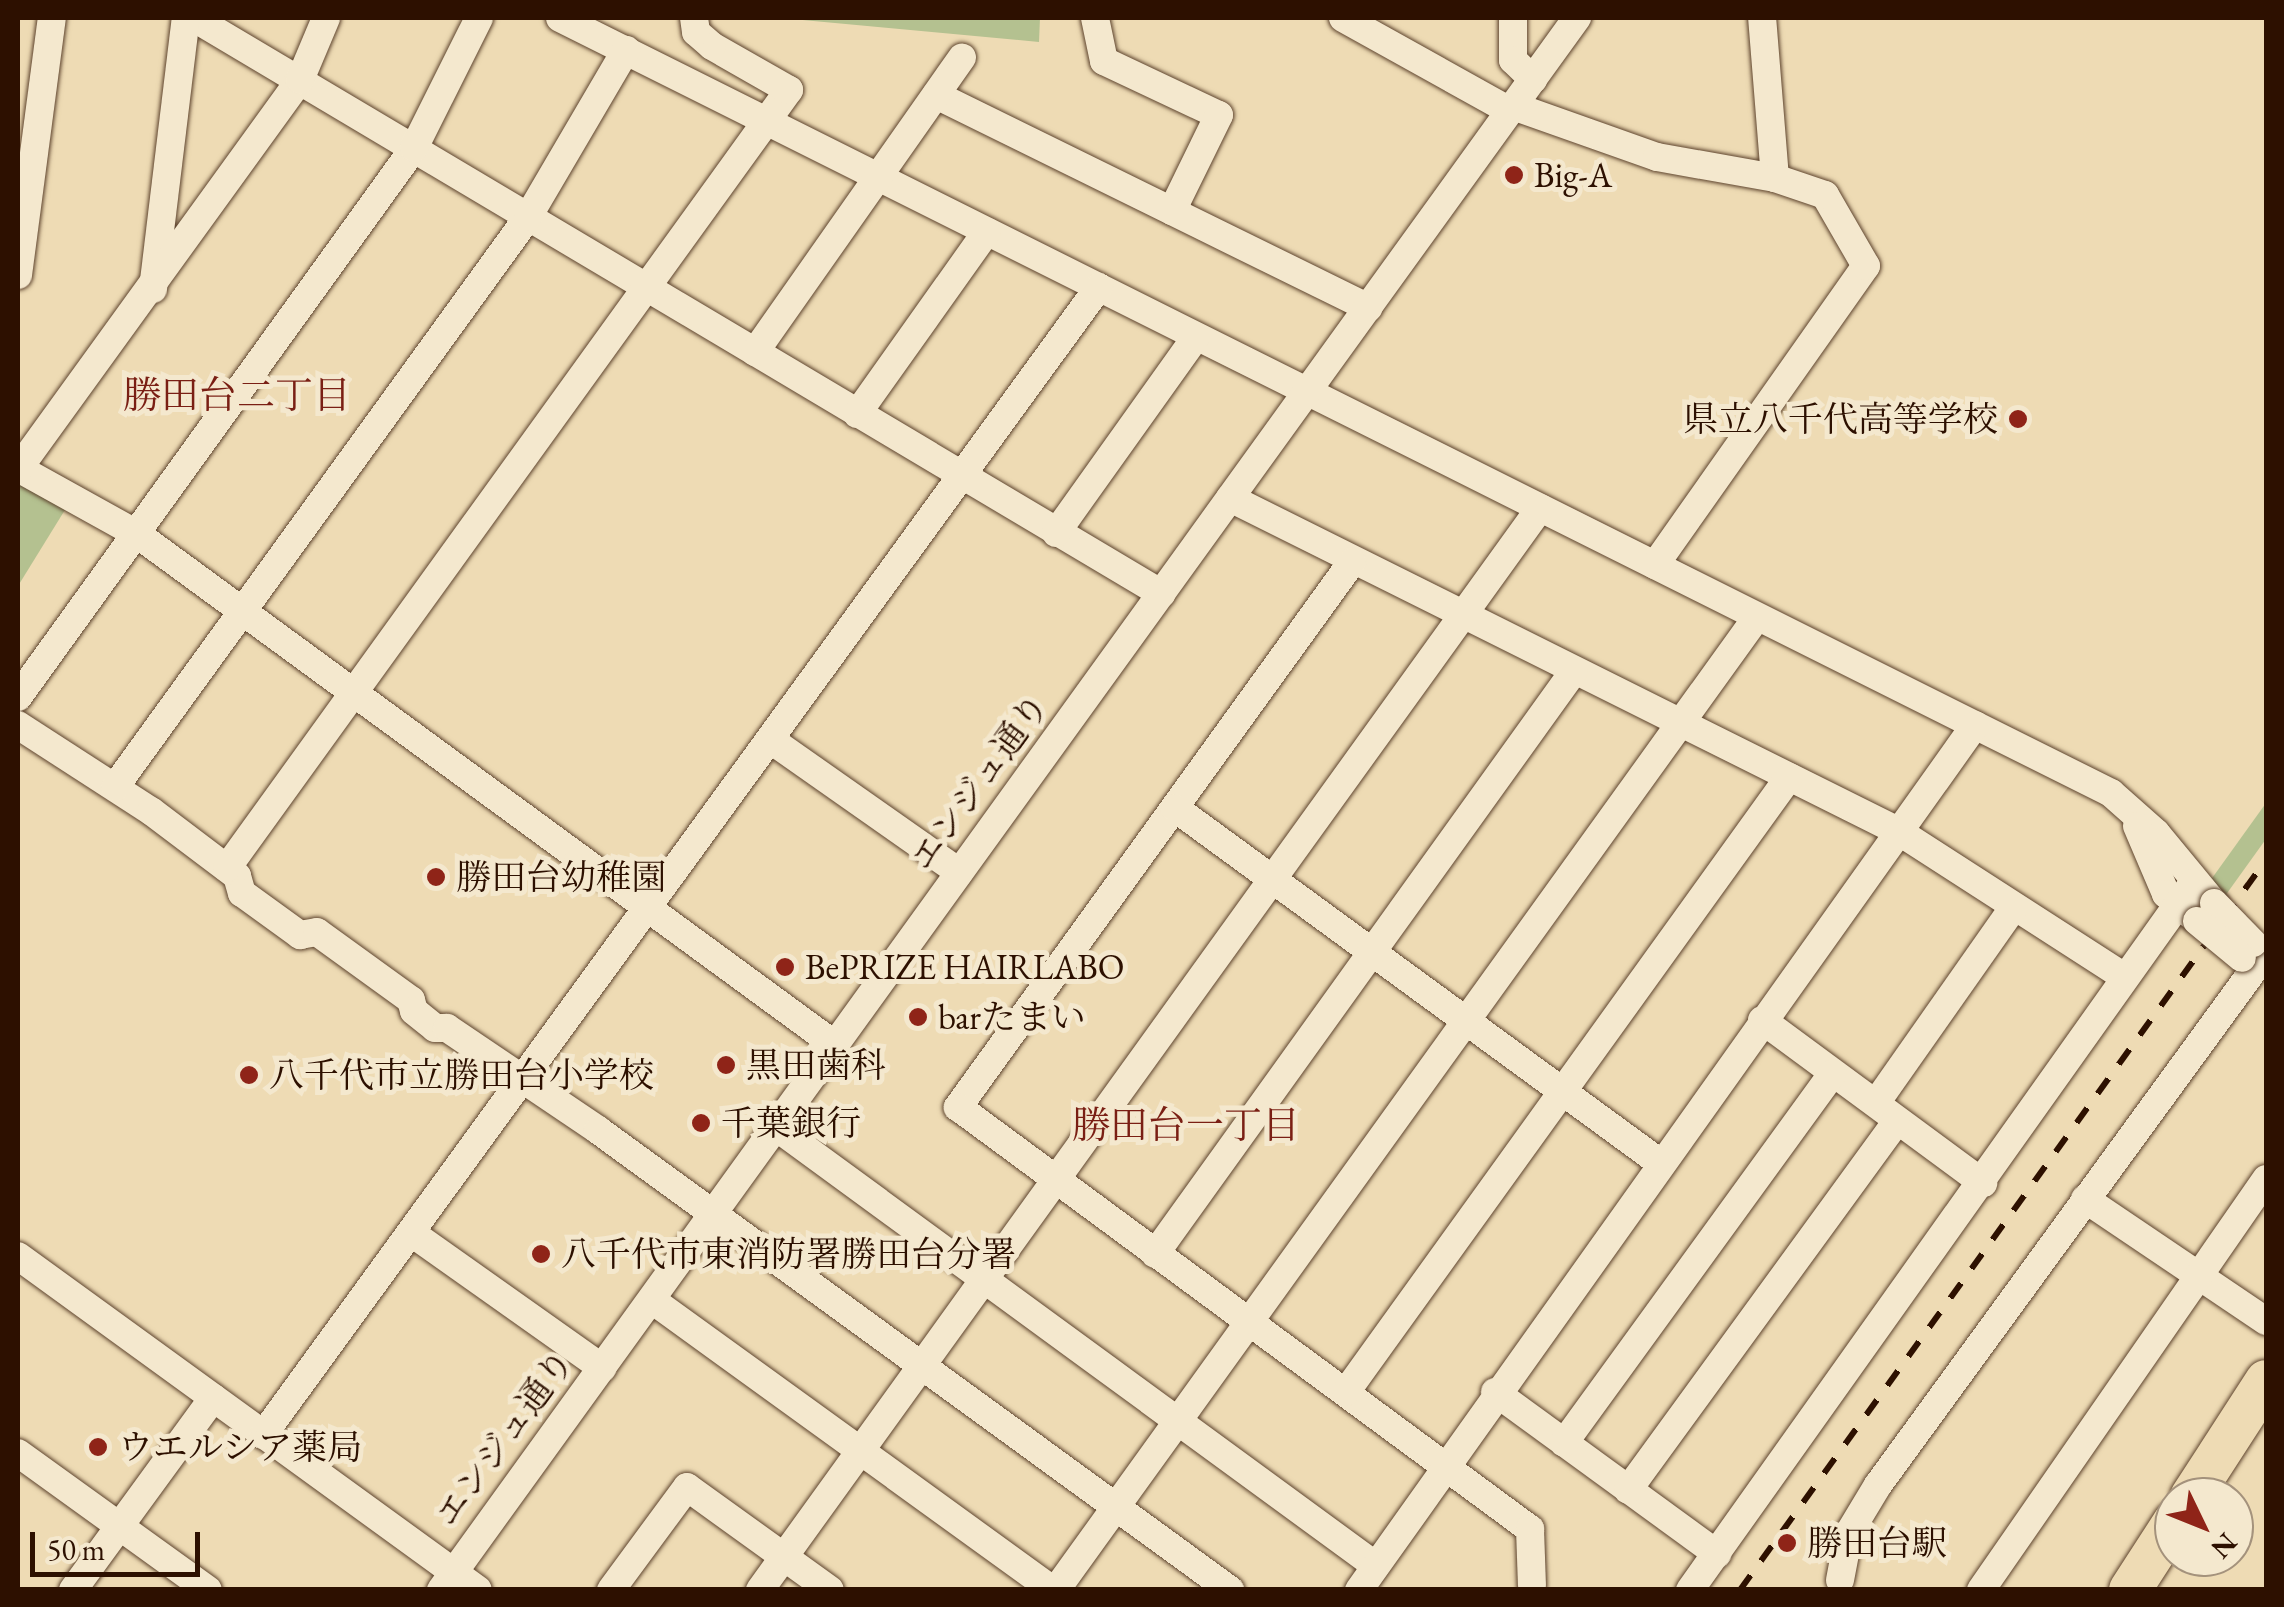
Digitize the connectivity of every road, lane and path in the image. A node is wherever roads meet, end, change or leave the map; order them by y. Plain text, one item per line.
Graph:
1 (52, 18) edge
2 (186, 18) edge
3 (194, 18) edge
4 (326, 18) edge
5 (479, 18) edge
6 (560, 18) edge
7 (694, 18) edge
8 (1095, 18) edge
9 (1343, 18) edge
10 (1513, 18) edge
11 (1577, 18) edge
12 (1762, 18) edge
13 (626, 50) junction
14 (962, 58) dead end
15 (1533, 79) junction
16 (300, 80) junction
17 (936, 94) junction
18 (1511, 108) junction
19 (767, 121) junction
20 (414, 148) junction
21 (877, 177) junction
22 (1775, 178) junction
23 (1172, 211) junction
24 (528, 217) junction
25 (988, 232) junction
26 (18, 276) edge
27 (647, 287) junction
28 (1099, 288) junction
29 (153, 291) junction
30 (1368, 308) junction
31 (1196, 337) junction
32 (755, 352) junction
33 (1308, 392) junction
34 (856, 414) junction
35 (18, 468) edge
36 (961, 476) junction
37 (1230, 498) junction
38 (1540, 508) junction
39 (1056, 532) junction
40 (137, 534) junction
41 (1352, 562) junction
42 (1656, 565) junction
43 (1162, 594) junction
44 (242, 611) junction
45 (1461, 616) junction
46 (1757, 617) junction
47 (1574, 670) junction
48 (355, 690) junction
49 (18, 698) edge
50 (18, 725) edge
51 (1680, 725) junction
52 (1975, 725) junction
53 (771, 740) junction
54 (1788, 777) junction
55 (115, 787) junction
56 (1175, 808) junction
57 (1898, 831) junction
58 (227, 868) junction
59 (959, 872) junction
60 (1273, 880) junction
61 (2195, 903) junction
62 (651, 907) junction
63 (2014, 907) junction
64 (1371, 952) junction
65 (2258, 956) edge
66 (2123, 976) junction
67 (1762, 1020) junction
68 (1466, 1021) junction
69 (835, 1044) junction
70 (1833, 1072) junction
71 (523, 1081) junction
72 (1562, 1091) junction
73 (1886, 1112) junction
74 (776, 1127) junction
75 (1659, 1162) junction
76 (2266, 1179) edge
77 (1054, 1181) junction
78 (1983, 1183) junction
79 (2085, 1198) junction
80 (711, 1216) junction
81 (412, 1234) junction
82 (1156, 1254) junction
83 (18, 1256) edge
84 (2197, 1274) junction
85 (984, 1279) junction
86 (652, 1300) junction
87 (2266, 1321) edge
88 (1250, 1322) junction
89 (920, 1365) junction
90 (602, 1368) junction
91 (2266, 1381) edge
92 (1346, 1392) junction
93 (1495, 1392) junction
94 (213, 1398) junction
95 (1179, 1420) junction
96 (263, 1434) junction
97 (1564, 1443) junction
98 (860, 1451) junction
99 (18, 1453) edge
100 (1446, 1464) junction
101 (2203, 1477) edge
102 (1628, 1490) junction
103 (1116, 1508) junction
104 (119, 1526) junction
105 (2154, 1553) edge
106 (1717, 1554) junction
107 (785, 1555) junction
108 (1376, 1566) junction
109 (1840, 1580) dead end
110 (447, 1581) edge
111 (1532, 1585) dead end
112 (73, 1590) edge
113 (208, 1590) edge
114 (478, 1590) edge
115 (610, 1590) edge
116 (760, 1590) edge
117 (830, 1590) edge
118 (1054, 1590) edge
119 (1230, 1590) edge
120 (1359, 1590) edge
121 (1690, 1590) edge
122 (1982, 1590) edge
123 (2130, 1590) edge

1 - 26 street
2 - 29 street
3 - 16 street
4 - 16 street
5 - 20 street
6 - 13 street
7 - 19 street
8 - 23 street
9 - 18 street
10 - 15 street
11 - 15 street, エンジュ通り
12 - 22 street
13 - 19 street
13 - 24 street
14 - 17 street
15 - 18 street, エンジュ通り
16 - 20 street
16 - 29 street
17 - 21 street
17 - 23 street
18 - 22 street
18 - 30 street, エンジュ通り
19 - 21 street
19 - 27 street
20 - 24 street
20 - 40 street
21 - 25 street
21 - 32 street
22 - 42 street
23 - 30 street
24 - 27 street
24 - 44 street
25 - 28 street
25 - 34 street
27 - 32 street
27 - 48 street
28 - 31 street
28 - 36 street
29 - 35 street
30 - 33 street, エンジュ通り
31 - 33 street
31 - 39 street
32 - 34 street
33 - 37 street, エンジュ通り
33 - 38 street
34 - 36 street
35 - 40 street
36 - 39 street
36 - 53 street
37 - 41 street
37 - 43 street, エンジュ通り
38 - 42 street
38 - 45 street
39 - 43 street
40 - 44 street
40 - 49 street
41 - 45 street
41 - 56 street
42 - 46 street
43 - 59 street, エンジュ通り
44 - 48 street
44 - 55 street
45 - 47 street
45 - 60 street
46 - 51 street
46 - 52 street
47 - 51 street
47 - 64 street
48 - 58 street
48 - 62 street
50 - 55 street
51 - 54 street
51 - 68 street
52 - 57 street
52 - 61 street
53 - 59 street
53 - 62 street
54 - 57 street
54 - 72 street
55 - 58 street
56 - 60 street
56 - 77 street
57 - 63 street
57 - 67 street
58 - 71 street
59 - 69 street, エンジュ通り
60 - 64 street
60 - 77 street
61 - 65 street, bridge
61 - 66 street
62 - 69 street
62 - 71 street
63 - 66 street
63 - 73 street
64 - 68 street
64 - 82 street
65 - 79 street
66 - 78 street
67 - 70 street
67 - 75 street
68 - 72 street
68 - 88 street
69 - 74 street, エンジュ通り
70 - 73 street
70 - 97 street
71 - 80 street
71 - 81 street
72 - 75 street
72 - 92 street
73 - 78 street
73 - 102 street
74 - 80 street, エンジュ通り
74 - 85 street
75 - 93 street
76 - 84 street
77 - 82 street
77 - 85 street
78 - 106 street
79 - 84 street
79 - 109 street
80 - 86 street, エンジュ通り
80 - 89 street
81 - 90 street
81 - 96 street
82 - 88 street
83 - 94 street
84 - 87 street
84 - 122 street
85 - 89 street
85 - 95 street
86 - 90 street, エンジュ通り
86 - 98 street
88 - 92 street
88 - 95 street
89 - 98 street
89 - 103 street
90 - 110 street, エンジュ通り
91 - 101 highway
92 - 100 street
93 - 97 street
93 - 100 street
94 - 96 street
94 - 104 street
95 - 103 street
95 - 108 street
96 - 110 street
97 - 102 street
98 - 107 street
98 - 118 street
99 - 104 street
100 - 108 street
100 - 111 street
102 - 106 street
103 - 118 street
103 - 119 street
104 - 112 street
104 - 113 street
105 - 123 highway
106 - 121 street
107 - 115 street
107 - 116 street
107 - 117 street
108 - 120 street
110 - 114 street

